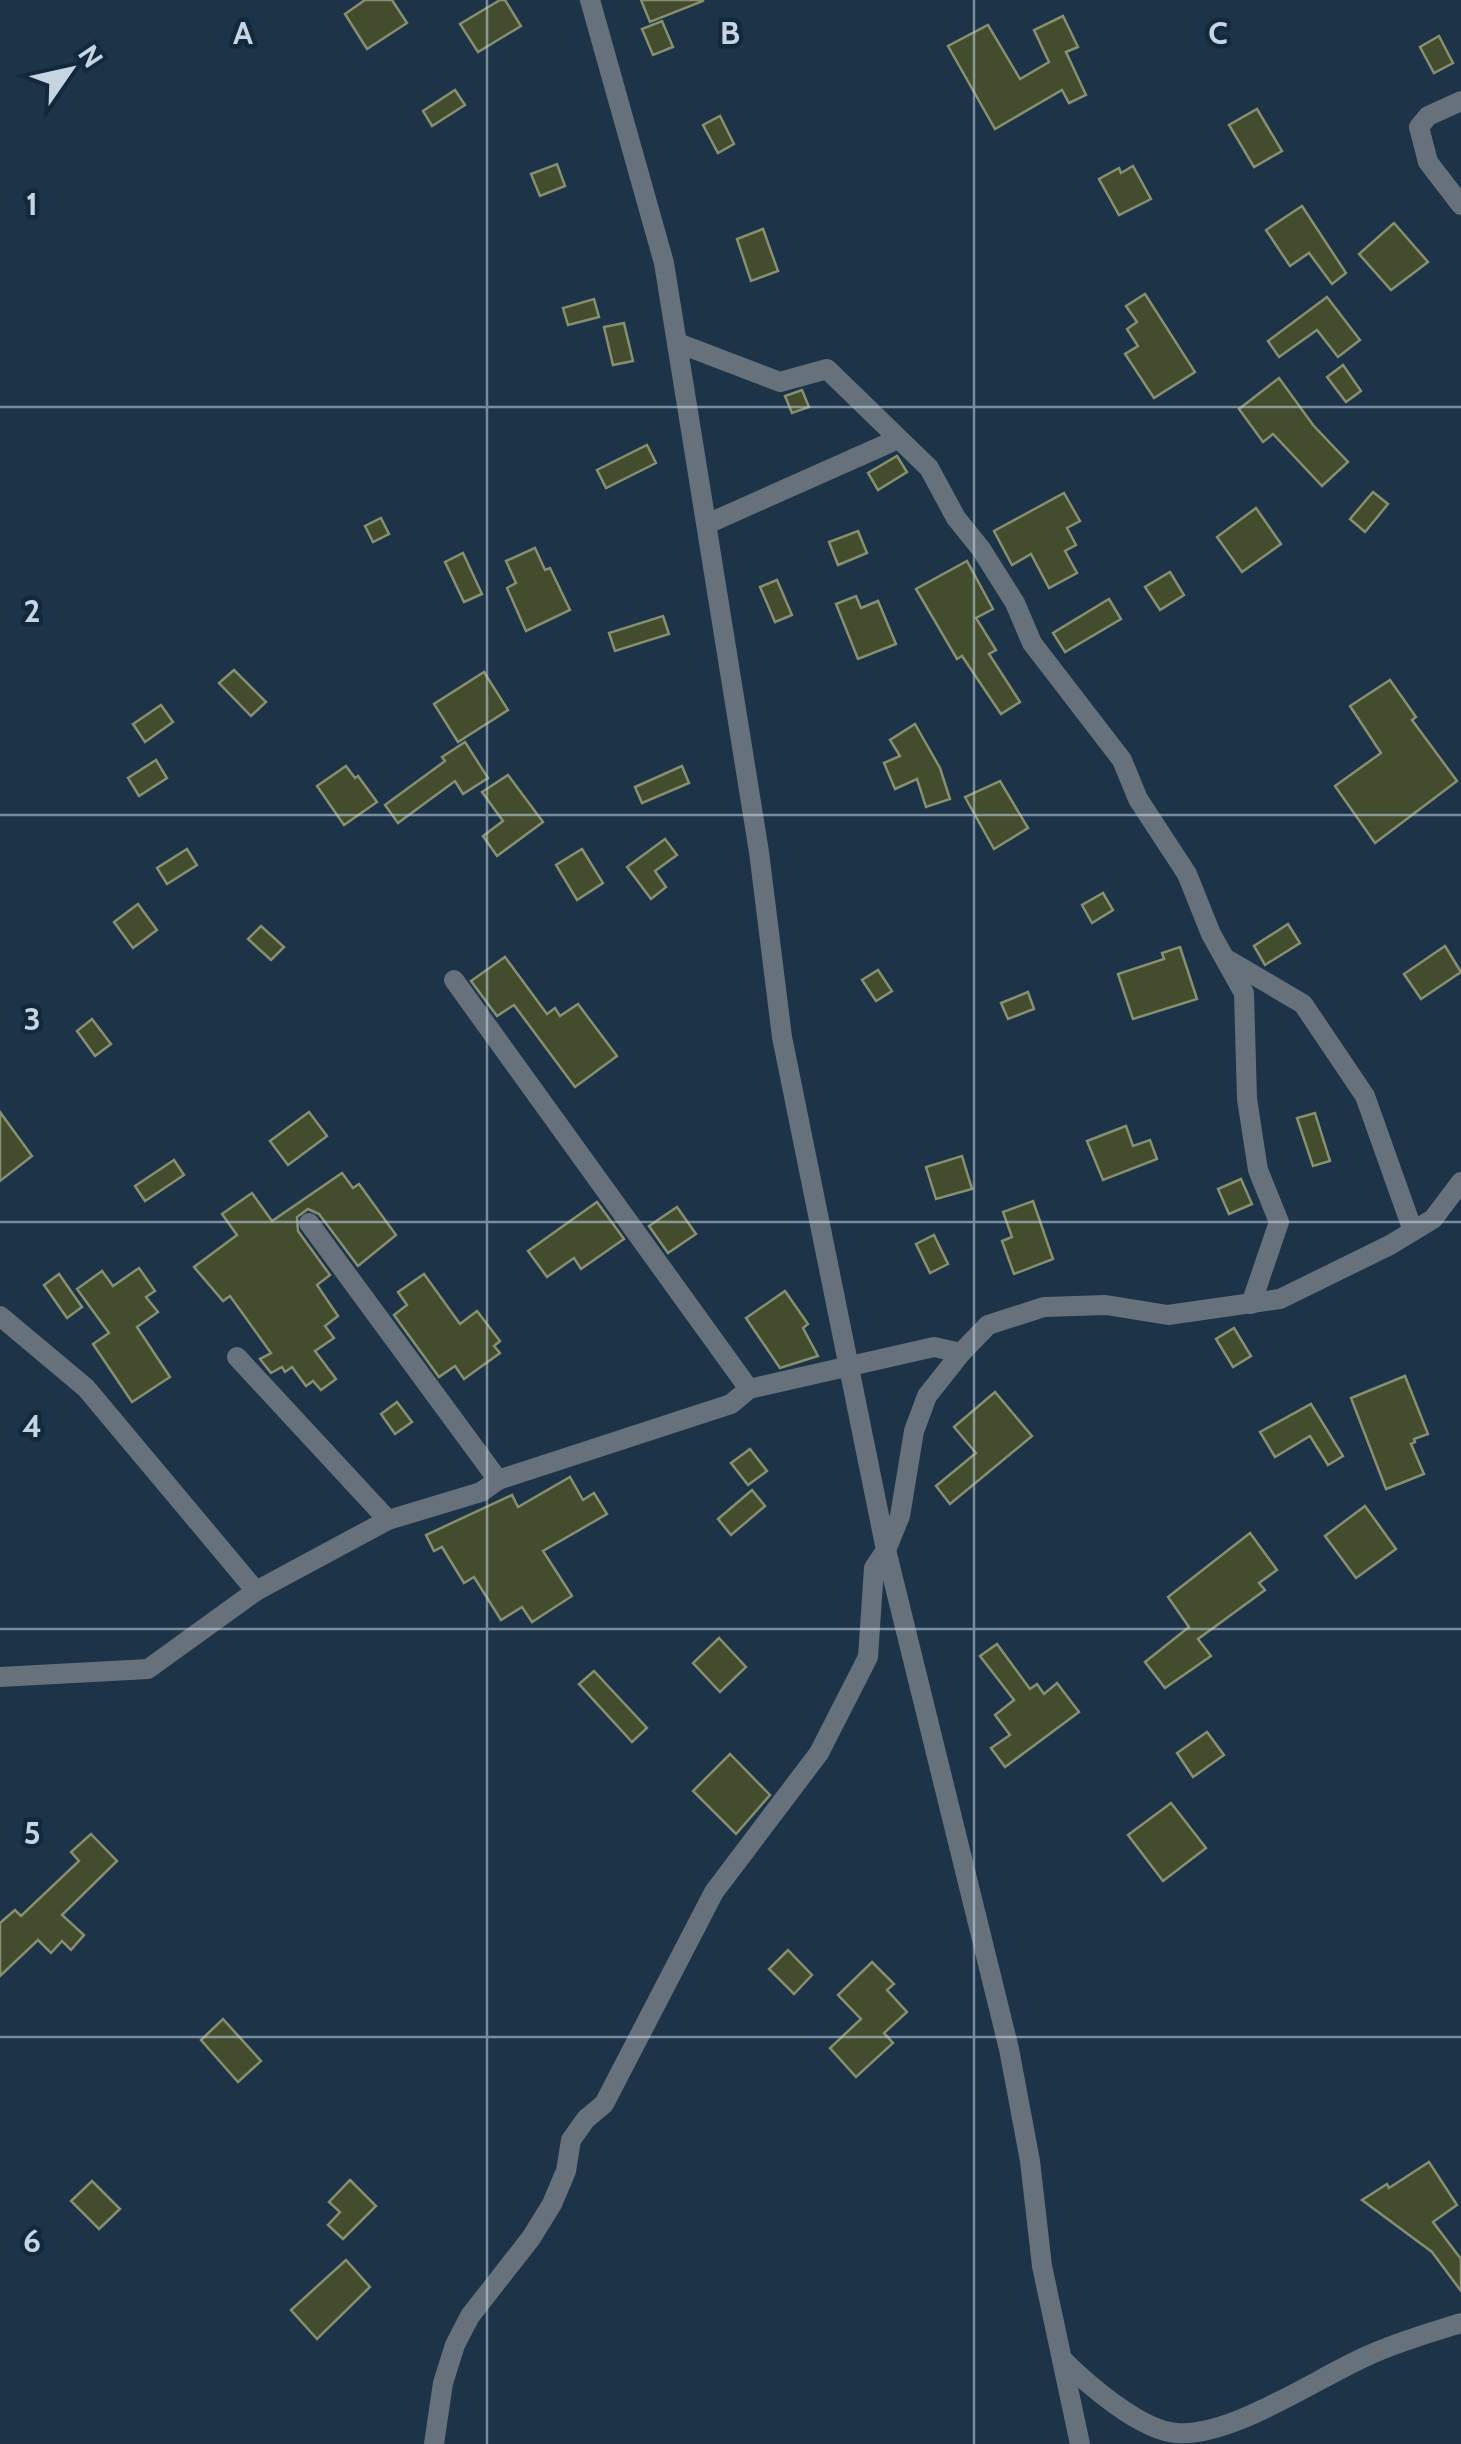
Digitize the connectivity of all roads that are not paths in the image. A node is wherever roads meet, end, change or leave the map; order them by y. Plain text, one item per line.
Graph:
1 (590, 0) edge
2 (1461, 101) edge
3 (1461, 205) edge
4 (678, 344) junction
5 (898, 439) junction
6 (707, 524) junction
7 (1228, 960) junction
8 (454, 980) dead end
9 (1461, 1182) edge
10 (310, 1223) dead end
11 (1413, 1230) junction
12 (1250, 1304) junction
13 (0, 1316) edge
14 (961, 1352) junction
15 (236, 1357) dead end
16 (847, 1368) junction
17 (749, 1389) junction
18 (498, 1480) junction
19 (388, 1520) junction
20 (886, 1550) junction
21 (256, 1591) junction
22 (0, 1678) edge
23 (1461, 2323) edge
24 (1061, 2358) junction
25 (434, 2444) edge
26 (1080, 2444) edge

1 - 4 street
2 - 3 street
4 - 5 street
4 - 6 street
5 - 6 street
5 - 7 street
6 - 16 street
7 - 11 street
7 - 12 street
8 - 17 street
9 - 11 street
10 - 18 street
11 - 12 street
12 - 14 street
13 - 21 street
14 - 16 street
14 - 20 street
15 - 19 street
16 - 17 street
16 - 20 street
17 - 18 street
18 - 19 street
19 - 21 street
20 - 24 street
20 - 25 street
21 - 22 street
23 - 24 street
24 - 26 street

